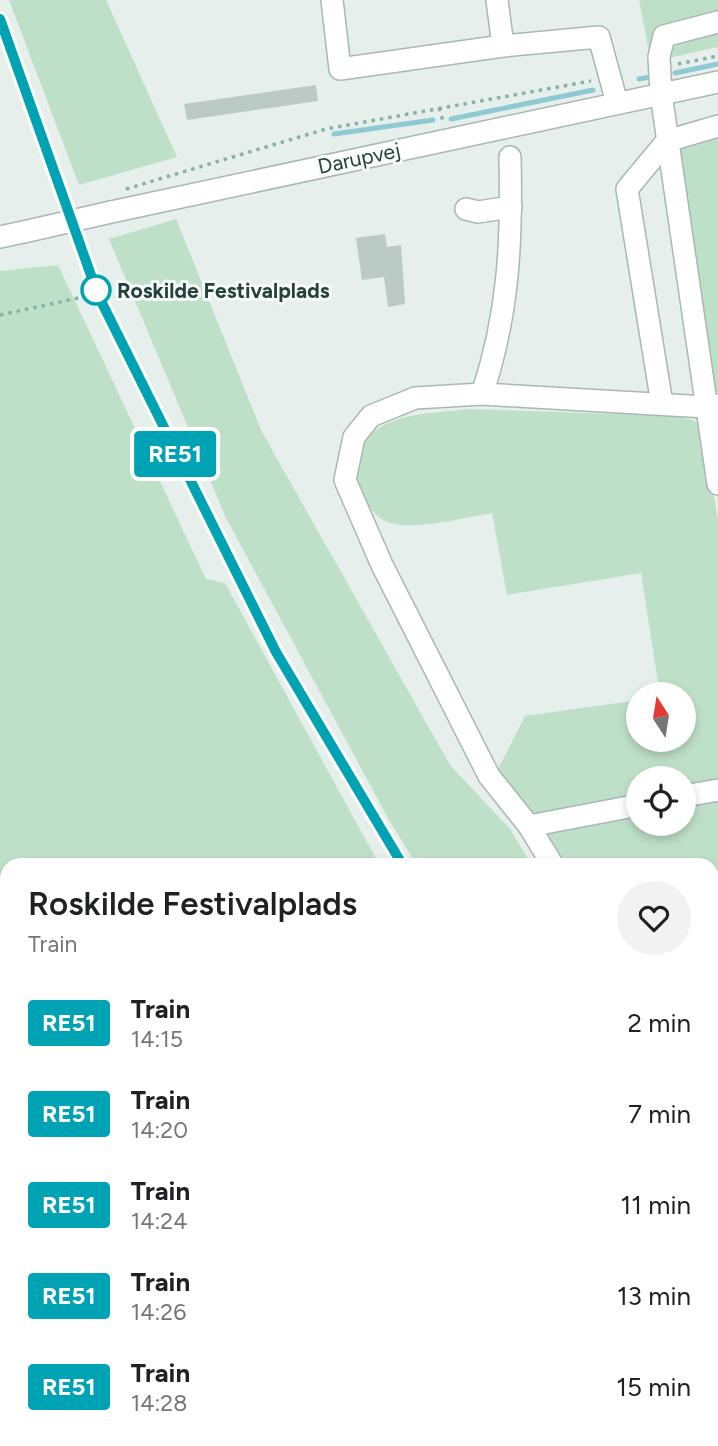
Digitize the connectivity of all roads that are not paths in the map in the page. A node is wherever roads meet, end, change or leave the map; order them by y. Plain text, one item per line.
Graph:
1 (332, 0) edge
2 (497, 0) edge
3 (718, 22) edge
4 (503, 46) junction
5 (718, 82) edge
6 (661, 94) junction
7 (617, 103) junction
8 (718, 126) edge
9 (667, 141) junction
10 (510, 156) dead end
11 (511, 207) junction
12 (466, 209) dead end
13 (0, 237) edge
14 (482, 394) junction
15 (662, 404) junction
16 (712, 406) edge
17 (718, 484) edge
18 (718, 790) edge
19 (696, 794) edge
20 (626, 808) edge
21 (528, 827) junction
22 (548, 858) edge

1 - 4 street
2 - 4 street
3 - 6 street
4 - 7 street
5 - 6 street, Darupvej
6 - 7 street, Darupvej
6 - 9 street
7 - 13 street, Darupvej, bridge
8 - 9 street
9 - 15 street
9 - 16 street
10 - 11 street
11 - 12 street
11 - 14 street
14 - 15 street
14 - 21 street
15 - 16 street
16 - 17 street
18 - 19 street
20 - 21 street
21 - 22 street

